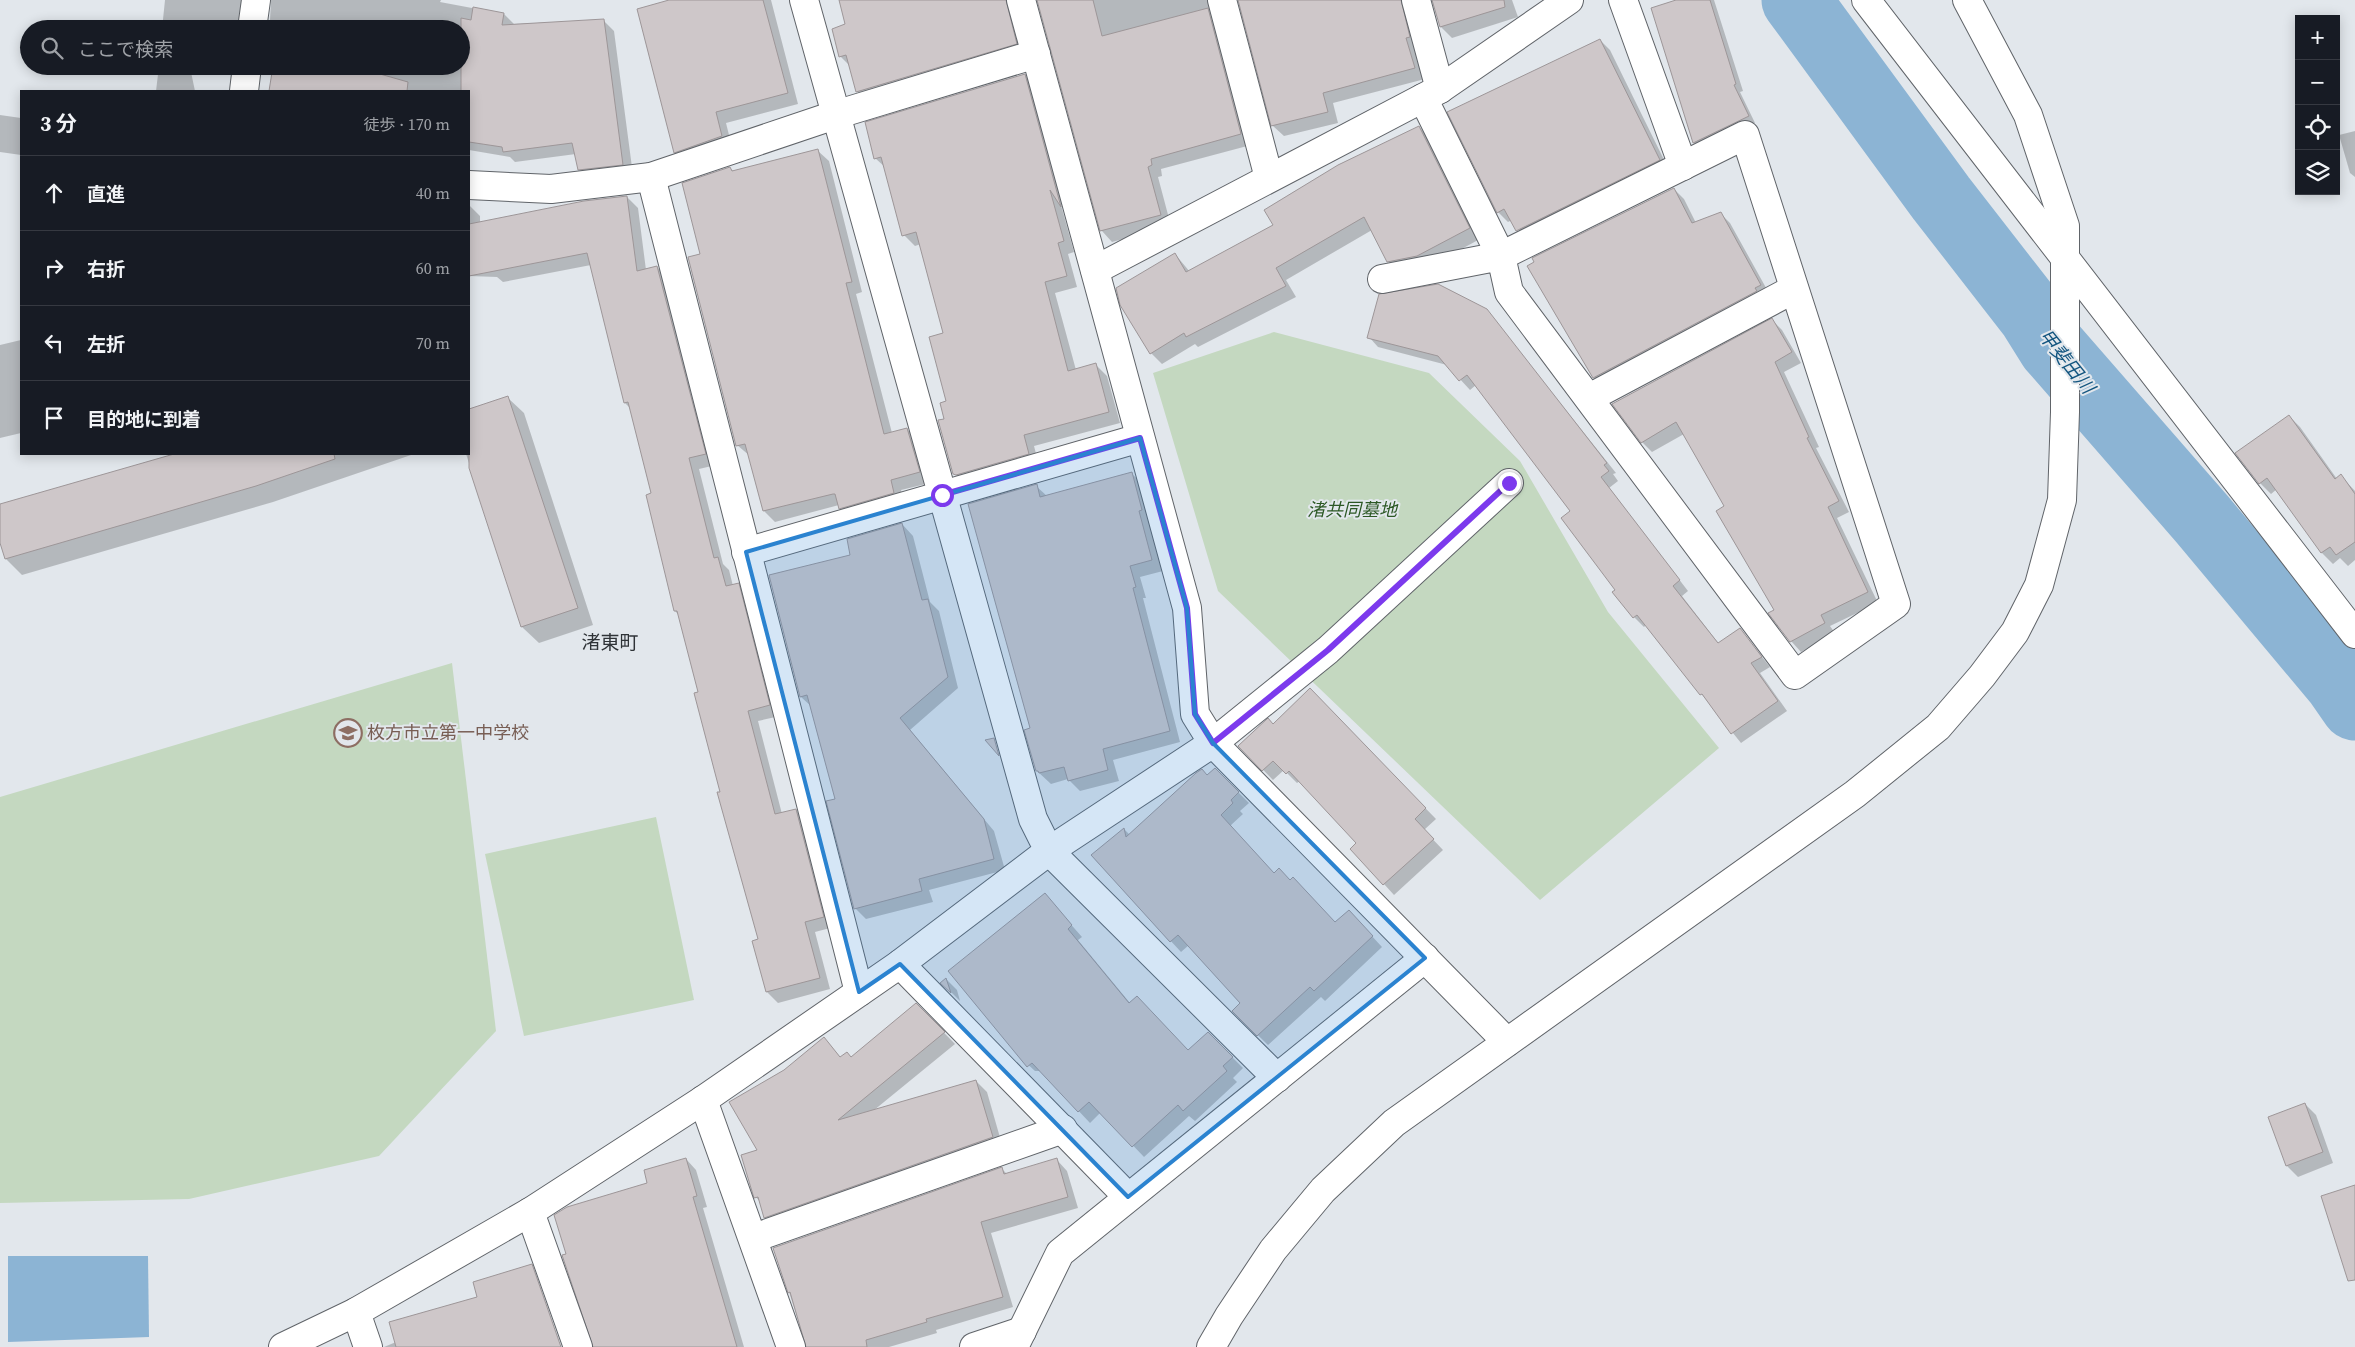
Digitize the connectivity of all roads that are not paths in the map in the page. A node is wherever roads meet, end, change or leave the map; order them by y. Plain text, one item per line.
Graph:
1 (256, 0) edge
2 (804, 0) edge
3 (1021, 0) edge
4 (1222, 0) edge
5 (1416, 0) edge
6 (1569, 0) edge
7 (1623, 0) edge
8 (1866, 0) edge
9 (1968, 0) edge
10 (253, 20) edge
11 (1036, 54) junction
12 (246, 75) edge
13 (244, 90) edge
14 (1431, 94) junction
15 (835, 115) junction
16 (1683, 166) junction
17 (651, 177) junction
18 (1269, 178) junction
19 (470, 185) edge
20 (1501, 256) junction
21 (2065, 259) junction
22 (1095, 270) junction
23 (1382, 279) dead end
24 (1794, 289) junction
25 (1588, 398) junction
26 (1140, 438) junction
27 (1509, 483) dead end
28 (942, 495) junction
29 (746, 552) junction
30 (2355, 634) edge
31 (1213, 743) junction
32 (1049, 851) junction
33 (1424, 958) junction
34 (900, 964) junction
35 (859, 992) junction
36 (1507, 1042) junction
37 (1277, 1078) junction
38 (703, 1100) junction
39 (1063, 1129) junction
40 (1128, 1197) junction
41 (530, 1212) junction
42 (754, 1238) junction
43 (356, 1312) junction
44 (1018, 1339) edge
45 (283, 1347) edge
46 (368, 1347) edge
47 (578, 1347) edge
48 (791, 1347) edge
49 (974, 1347) edge
50 (1211, 1347) edge

1 - 10 street
2 - 15 street
3 - 11 street
4 - 18 street
5 - 14 street
6 - 14 street
7 - 16 street
8 - 21 street
9 - 21 street
11 - 15 street
11 - 22 street
12 - 13 street
14 - 18 street
14 - 20 street
15 - 17 street
15 - 28 street
16 - 20 street
16 - 24 street
17 - 19 street
17 - 29 street
18 - 22 street
20 - 23 street
20 - 25 street
21 - 30 street
21 - 36 street
22 - 26 street
24 - 25 street
24 - 25 street
26 - 28 street
26 - 31 street
27 - 31 street
28 - 29 street
28 - 32 street
29 - 35 street
31 - 32 street
31 - 33 street
32 - 34 street
32 - 37 street
33 - 36 street
33 - 37 street
34 - 35 street
34 - 39 street
35 - 38 street
36 - 50 street
37 - 40 street
38 - 41 street
38 - 42 street
39 - 40 street
39 - 42 street
40 - 44 street
41 - 43 street
41 - 47 street
42 - 48 street
43 - 45 street
43 - 46 street
44 - 49 street

